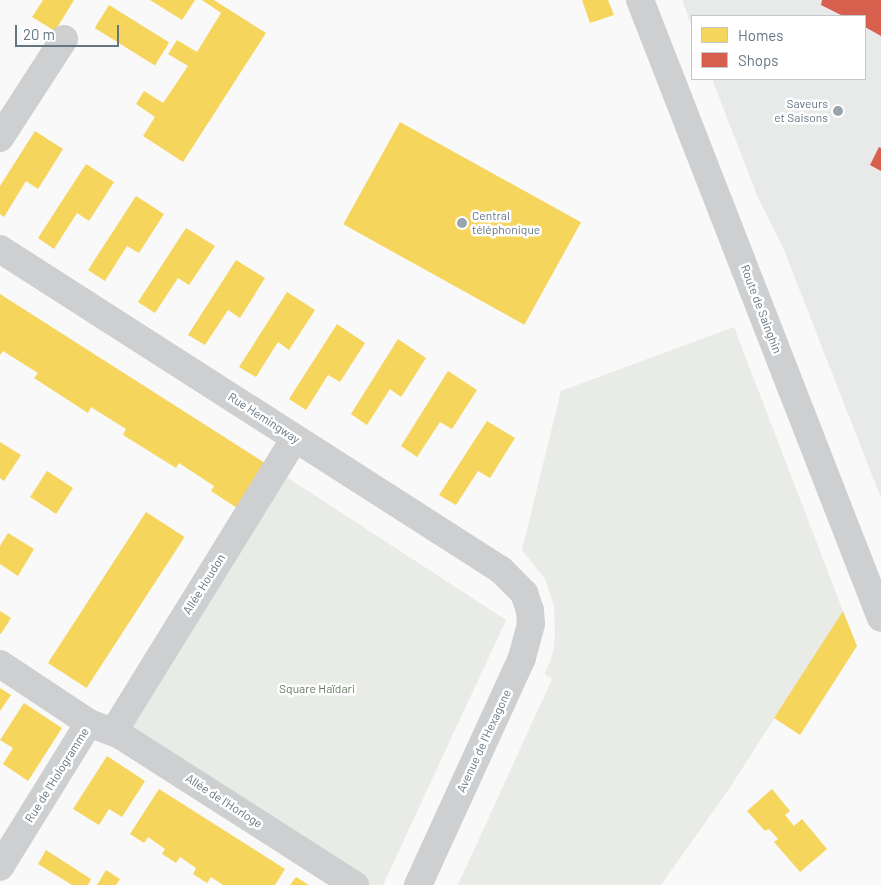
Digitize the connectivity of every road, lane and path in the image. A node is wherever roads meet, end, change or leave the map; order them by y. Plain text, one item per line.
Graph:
1 (640, 0) edge
2 (64, 39) dead end
3 (0, 138) edge
4 (0, 249) edge
5 (295, 438) junction
6 (524, 593) joint
7 (881, 618) edge
8 (0, 664) edge
9 (102, 727) junction
10 (0, 867) edge
11 (355, 885) edge
12 (418, 885) edge

1 - 7 street, Route de Sainghin
2 - 3 street
4 - 5 street, Rue Hemingway
5 - 6 street, Rue Hemingway
5 - 9 street, Allée Houdon
6 - 12 street, Avenue de l'Hexagone
8 - 9 street, Rue de l'Hologramme
9 - 10 street, Rue de l'Hologramme
9 - 11 street, Allée de l'Horloge

